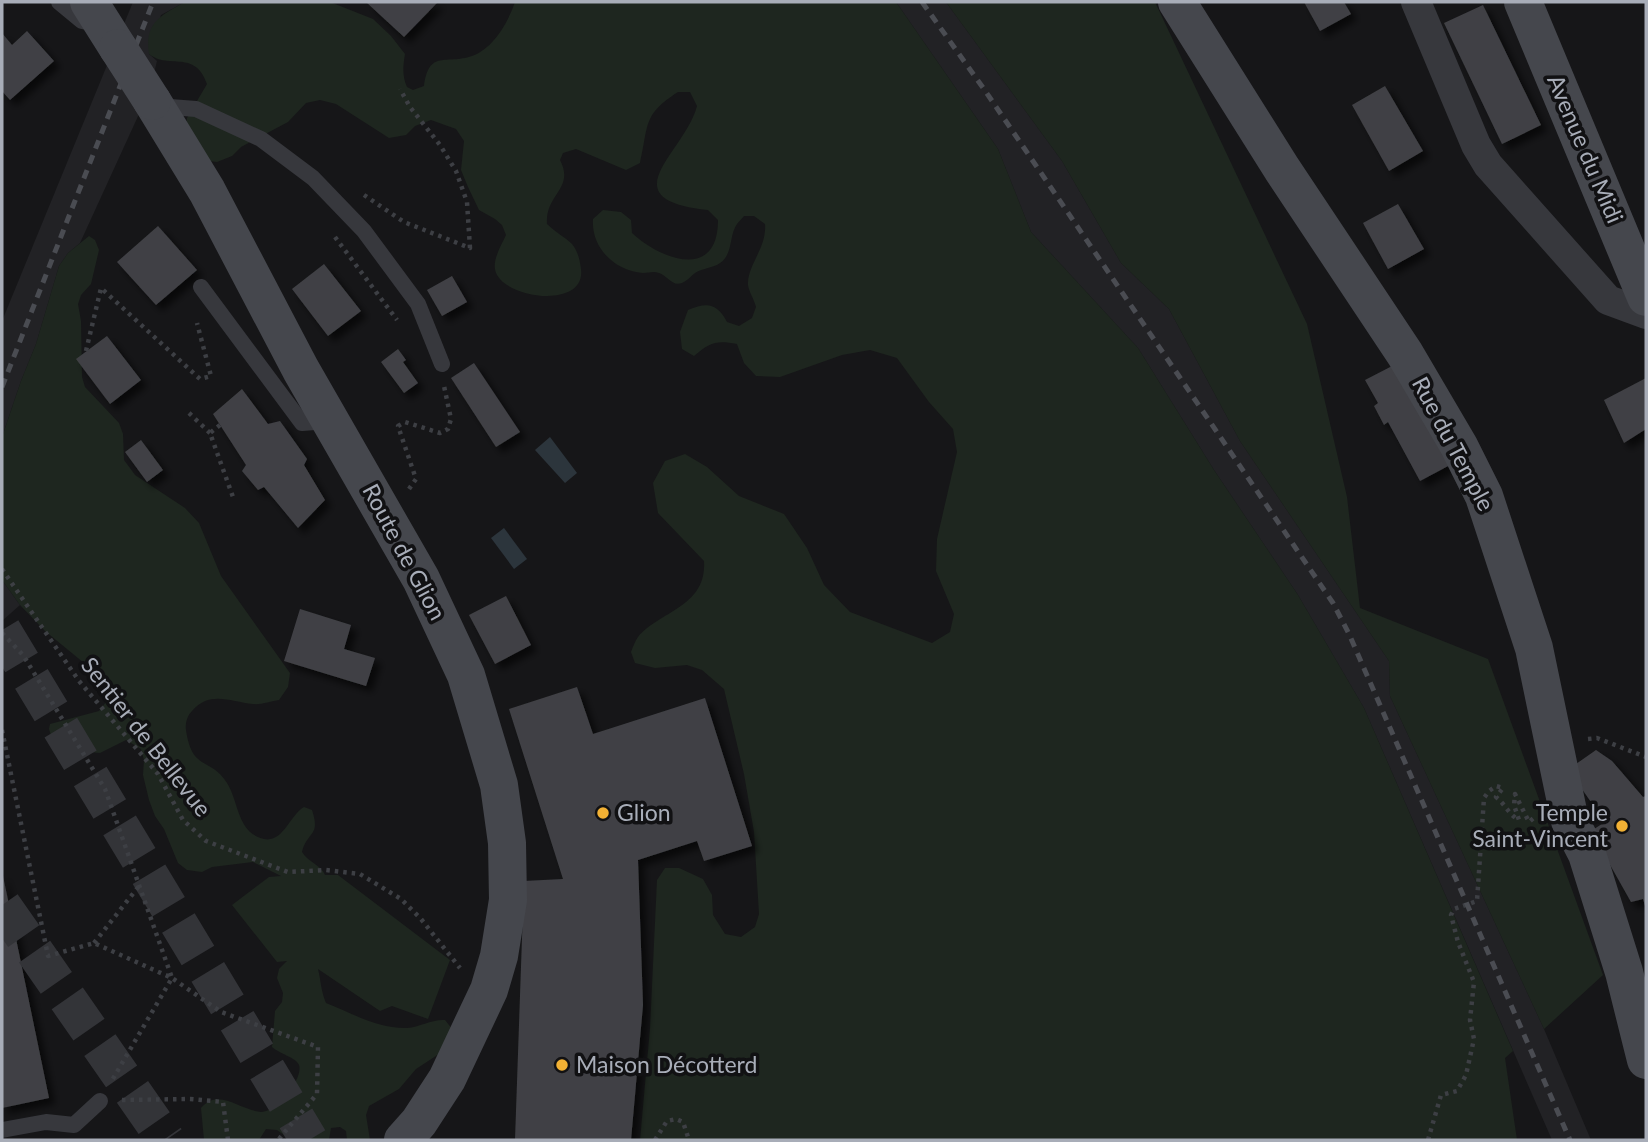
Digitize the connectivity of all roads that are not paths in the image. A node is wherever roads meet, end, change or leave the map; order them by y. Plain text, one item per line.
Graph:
1 (59, 2) edge
2 (1177, 2) edge
3 (1416, 2) edge
4 (1523, 2) edge
5 (104, 25) edge
6 (153, 104) junction
7 (201, 286) dead end
8 (1646, 297) edge
9 (1646, 314) edge
10 (442, 364) dead end
11 (331, 421) junction
12 (1646, 1060) edge
13 (100, 1101) road end
14 (2, 1130) edge
15 (403, 1140) edge

1 - 5 lane
2 - 12 street, Rue du Temple
3 - 9 street
4 - 8 street, Avenue du Midi
5 - 6 street, Route de Glion, bridge
6 - 10 lane
6 - 11 street, Route de Glion
7 - 11 lane
11 - 15 street, Route de Glion
13 - 14 lane

